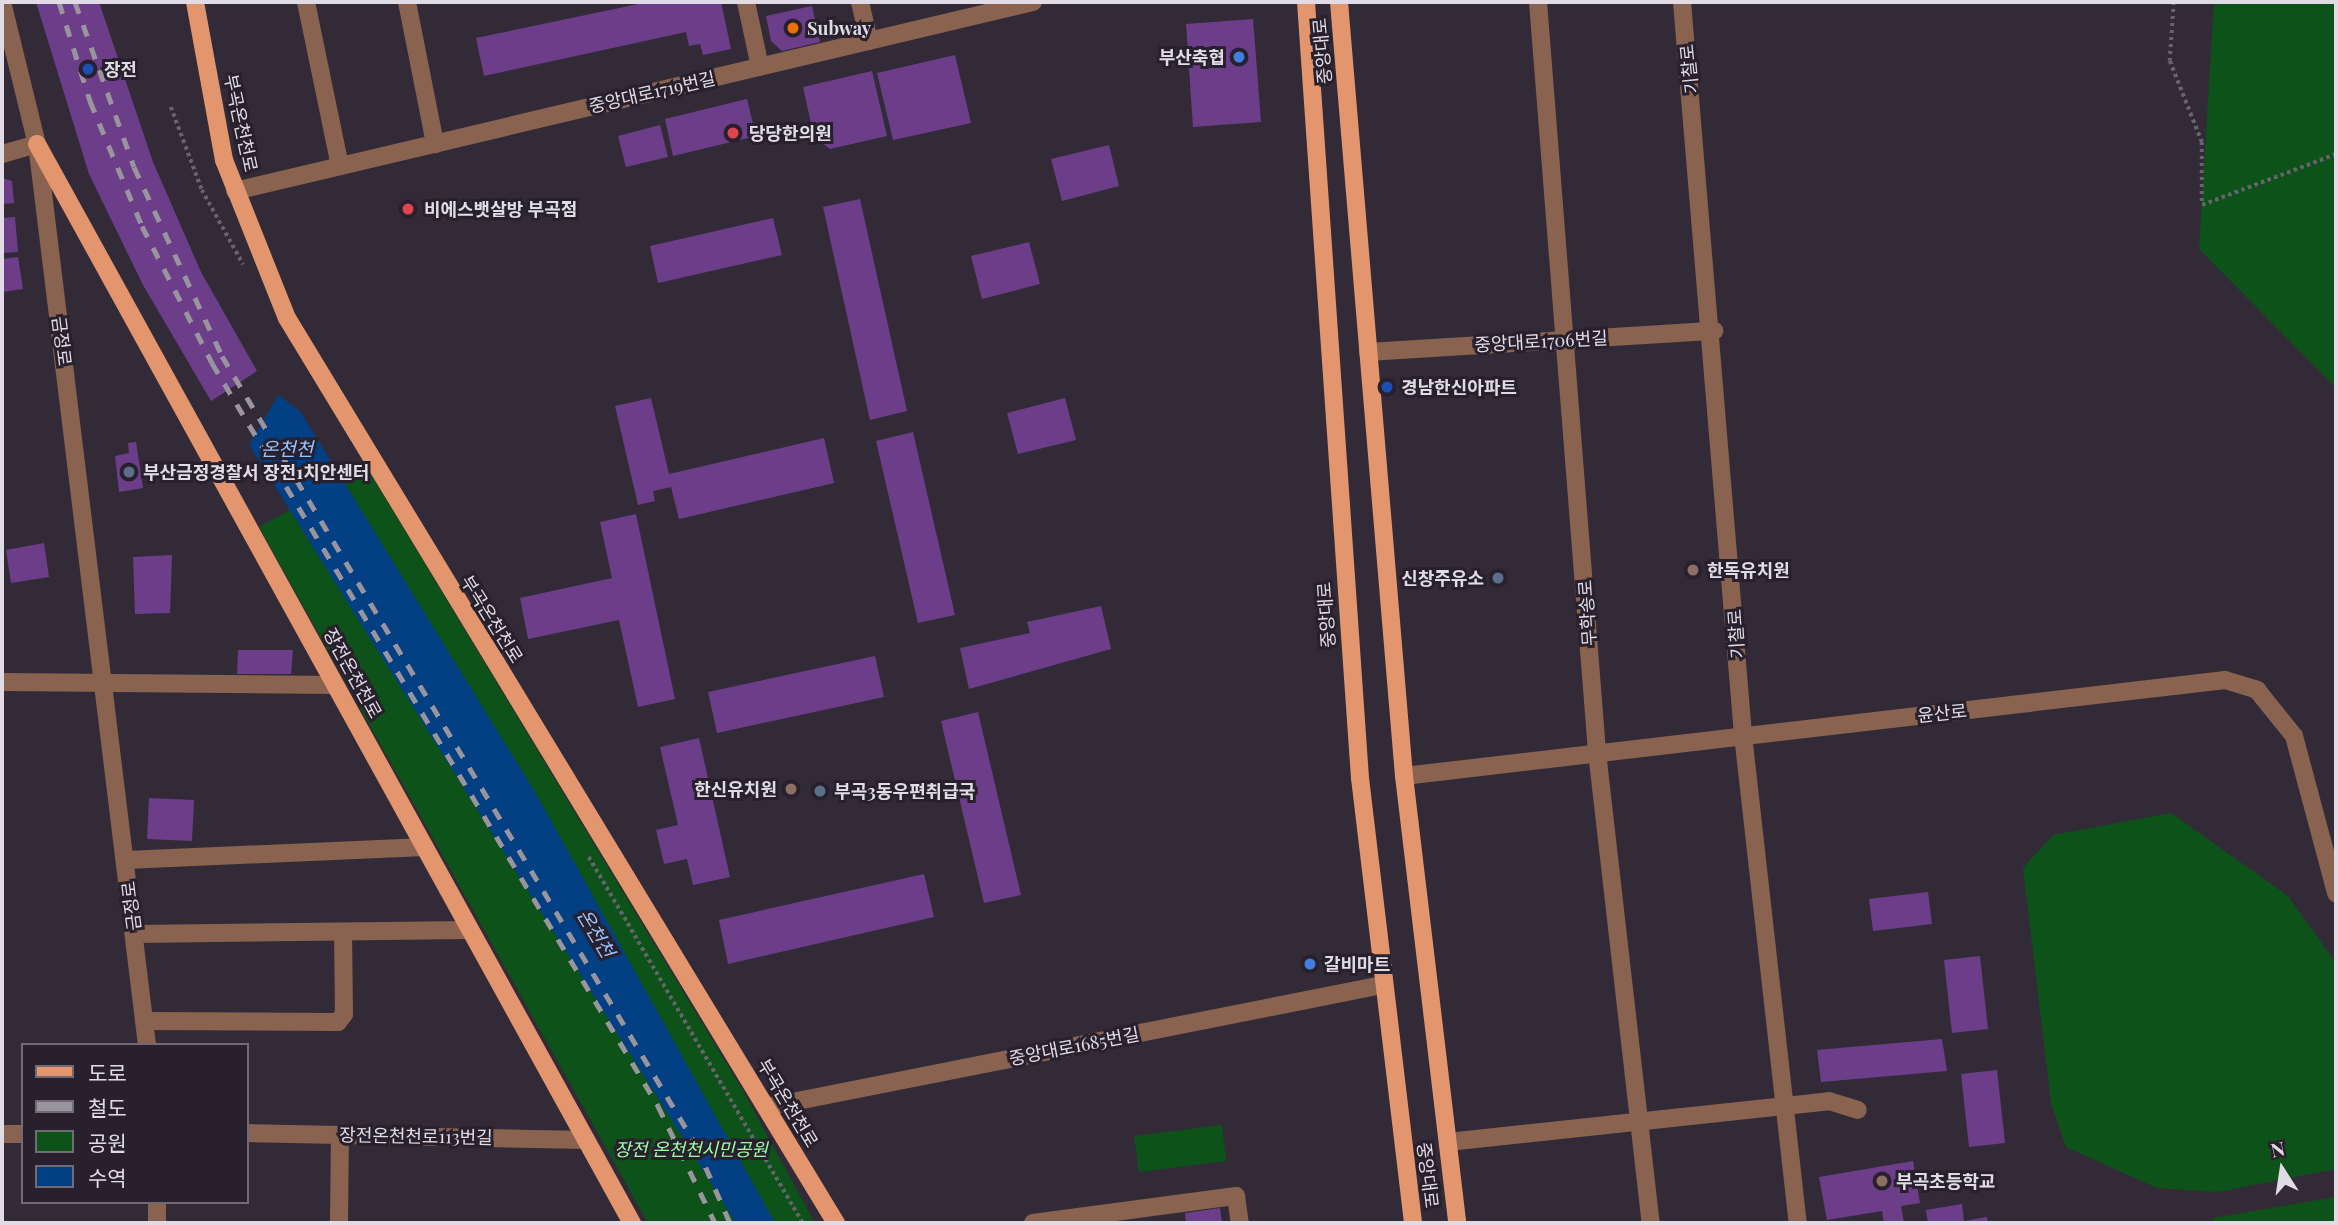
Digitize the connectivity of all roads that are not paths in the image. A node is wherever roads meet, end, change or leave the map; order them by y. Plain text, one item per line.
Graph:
1 (2, 2) edge
2 (195, 2) edge
3 (306, 2) edge
4 (407, 2) edge
5 (746, 2) edge
6 (860, 2) edge
7 (1033, 2) edge
8 (1306, 2) edge
9 (1339, 2) edge
10 (1538, 2) edge
11 (1682, 2) edge
12 (963, 10) edge
13 (869, 41) junction
14 (760, 67) junction
15 (37, 144) junction
16 (435, 144) junction
17 (2, 154) edge
18 (340, 166) junction
19 (235, 191) junction
20 (1714, 331) junction
21 (1567, 340) junction
22 (1368, 352) junction
23 (2, 682) edge
24 (106, 683) junction
25 (335, 685) junction
26 (1743, 735) junction
27 (1597, 752) junction
28 (1404, 776) junction
29 (425, 847) junction
30 (126, 860) junction
31 (2336, 893) edge
32 (470, 930) junction
33 (343, 932) junction
34 (135, 934) junction
35 (1382, 985) junction
36 (144, 1021) junction
37 (147, 1043) edge
38 (767, 1107) junction
39 (1784, 1110) junction
40 (1858, 1110) dead end
41 (1640, 1123) junction
42 (248, 1133) edge
43 (2, 1134) edge
44 (21, 1134) edge
45 (340, 1134) junction
46 (586, 1140) junction
47 (1448, 1142) junction
48 (157, 1204) edge
49 (157, 1223) edge
50 (339, 1223) edge
51 (632, 1223) edge
52 (836, 1223) edge
53 (1033, 1223) edge
54 (1240, 1223) edge
55 (1413, 1223) edge
56 (1457, 1223) edge
57 (1651, 1223) edge
58 (1798, 1223) edge

1 - 15 street, 금정로
2 - 19 main road, 부곡온천천로
3 - 18 street
4 - 16 street
5 - 14 street
6 - 13 street
7 - 12 street, 중앙대로1719번길
8 - 35 main road, 중앙대로
9 - 22 main road, 중앙대로
10 - 21 street, 무학송로
11 - 20 street, 기찰로
12 - 13 street, 중앙대로1719번길
13 - 14 street, 중앙대로1719번길
14 - 16 street, 중앙대로1719번길
15 - 17 street
15 - 24 street, 금정로
15 - 25 main road, 장전온천천로
16 - 18 street, 중앙대로1719번길
18 - 19 street, 중앙대로1719번길
19 - 38 main road, 부곡온천천로
20 - 21 street, 중앙대로1706번길
20 - 26 street, 기찰로
21 - 22 street, 중앙대로1706번길
21 - 27 street, 무학송로
22 - 28 main road, 중앙대로
23 - 24 street
24 - 25 street
24 - 30 street, 금정로
25 - 29 main road, 장전온천천로
26 - 27 street, 윤산로
26 - 31 street, 윤산로
26 - 39 street, 기찰로
27 - 28 street, 윤산로
27 - 41 street, 무학송로
28 - 47 main road, 중앙대로
29 - 30 street
29 - 32 main road, 장전온천천로
30 - 34 street, 금정로
32 - 33 street
32 - 46 main road, 장전온천천로
33 - 34 street
33 - 36 street
34 - 36 street, 금정로
35 - 38 street, 중앙대로1685번길
35 - 55 main road, 중앙대로
36 - 37 street, 금정로
38 - 52 main road, 부곡온천천로
39 - 40 street, 중앙대로
39 - 41 street, 중앙대로
39 - 58 street, 기찰로
41 - 47 street, 중앙대로
41 - 57 street, 무학송로
42 - 45 street, 장전온천천로113번길
43 - 44 street
45 - 46 street, 장전온천천로113번길
45 - 50 street
46 - 51 main road, 장전온천천로
47 - 56 main road, 중앙대로
48 - 49 street
53 - 54 street

